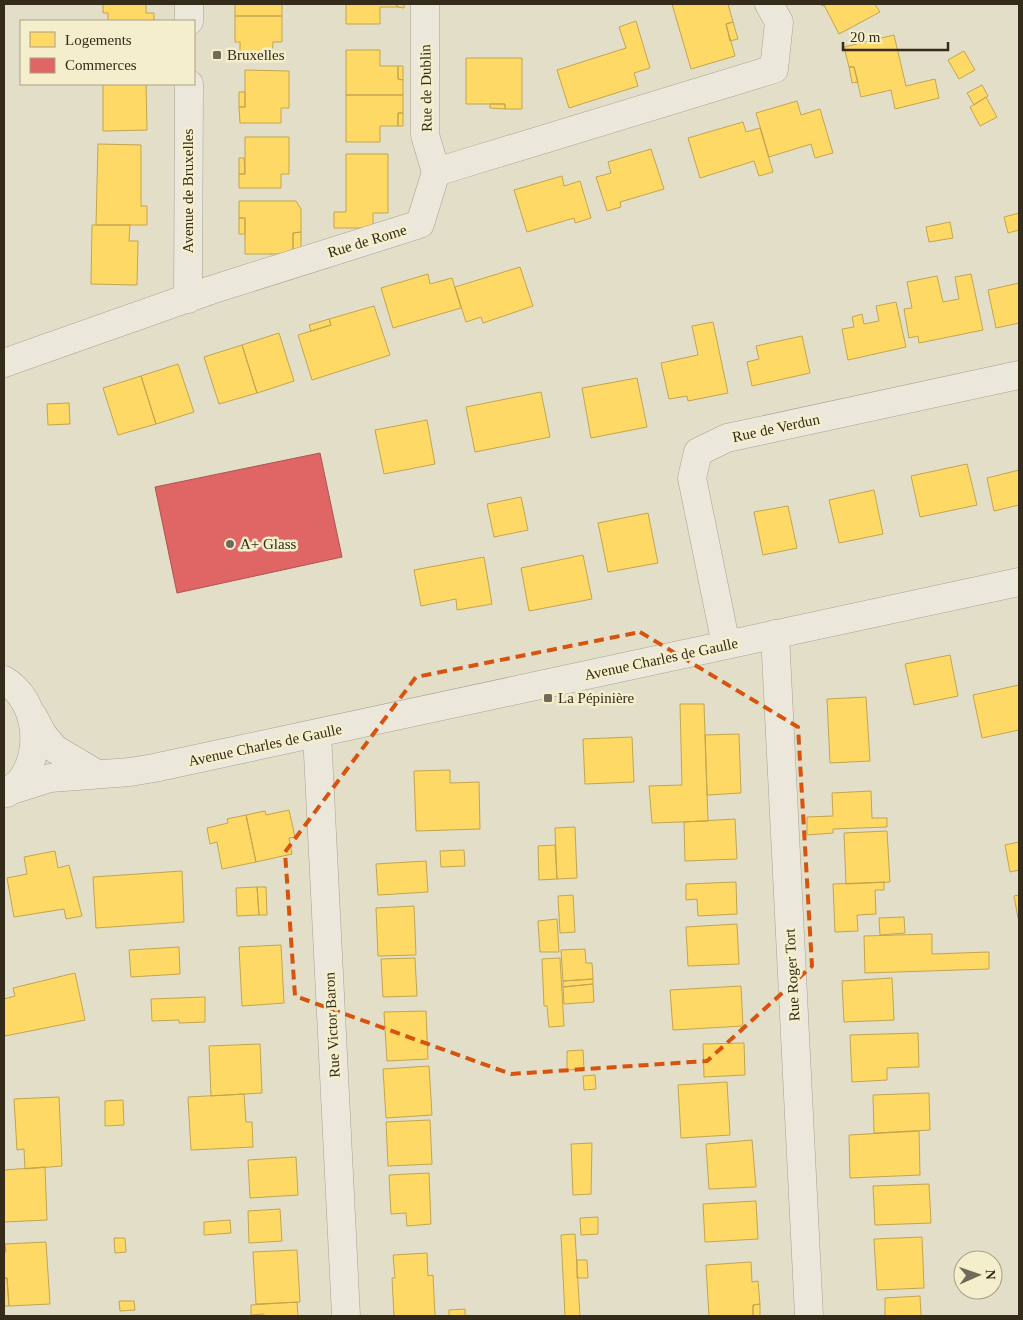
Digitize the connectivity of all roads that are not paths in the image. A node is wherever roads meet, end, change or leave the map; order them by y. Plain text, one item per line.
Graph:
1 (190, 4) edge
2 (425, 4) edge
3 (769, 4) edge
4 (189, 20) edge
5 (189, 85) edge
6 (436, 172) junction
7 (188, 299) junction
8 (4, 362) edge
9 (1019, 375) edge
10 (1019, 582) edge
11 (775, 634) junction
12 (726, 645) junction
13 (4, 680) edge
14 (30, 710) junction
15 (317, 733) junction
16 (97, 774) junction
17 (6, 793) edge
18 (346, 1316) edge
19 (809, 1316) edge

1 - 4 street
2 - 6 street, Rue de Dublin
3 - 6 street
5 - 7 street, Avenue de Bruxelles
6 - 7 street, Rue de Rome
7 - 8 street, Rue de Rome
9 - 12 street, Rue de Verdun
10 - 11 street, Avenue Charles de Gaulle
11 - 12 street, Avenue Charles de Gaulle
11 - 19 street, Rue Roger Tort
12 - 15 street, Avenue Charles de Gaulle
13 - 14 street
14 - 16 street
14 - 17 street
15 - 16 street, Avenue Charles de Gaulle
15 - 18 street, Rue Victor Baron
16 - 17 street, Avenue Charles de Gaulle

